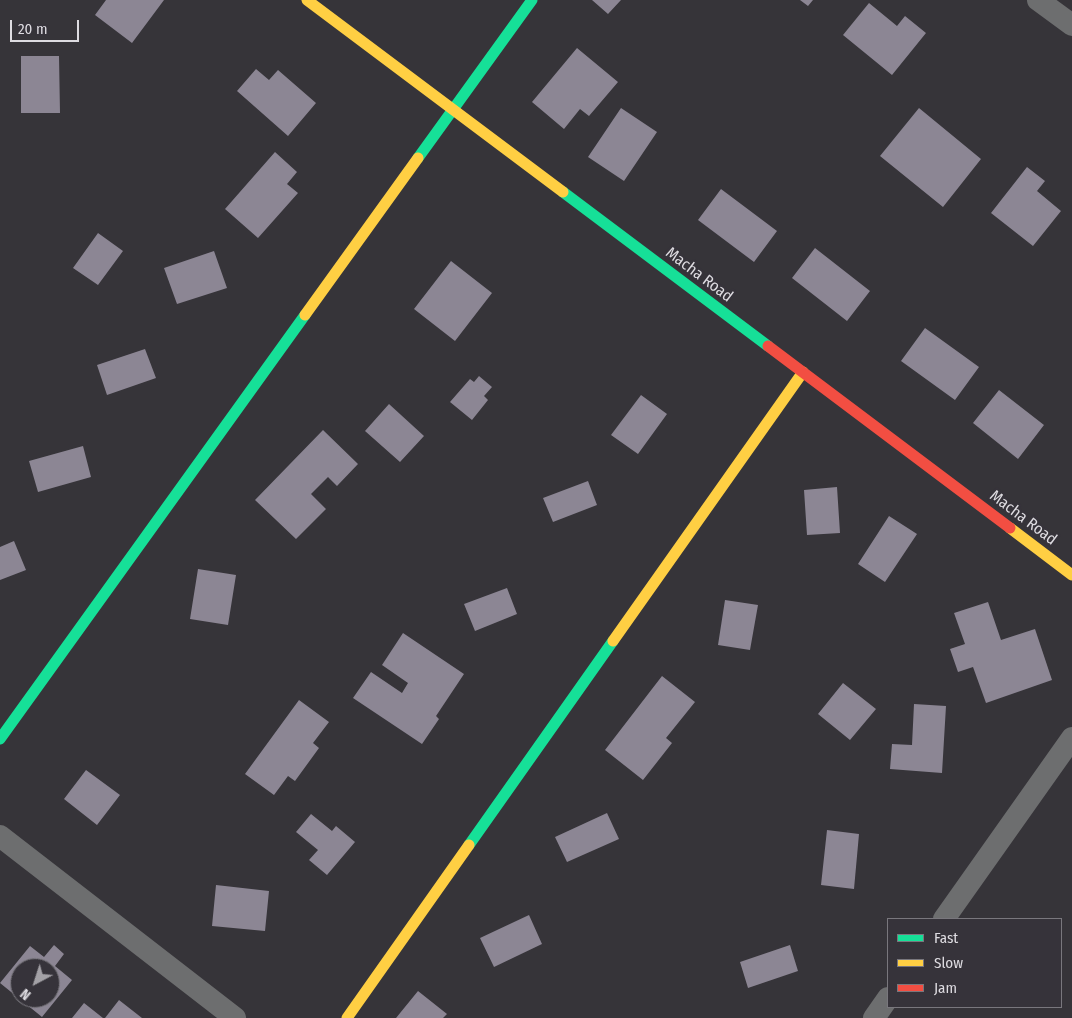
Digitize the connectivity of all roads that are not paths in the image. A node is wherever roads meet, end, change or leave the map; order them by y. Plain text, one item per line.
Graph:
1 (307, 0) edge
2 (532, 0) edge
3 (1038, 0) edge
4 (1072, 25) edge
5 (452, 110) junction
6 (803, 372) junction
7 (1072, 575) edge
8 (1072, 738) edge
9 (0, 739) edge
10 (0, 836) edge
11 (945, 918) edge
12 (887, 999) edge
13 (235, 1018) edge
14 (347, 1018) edge
15 (874, 1018) edge

1 - 5 street, Macha Road
2 - 5 street
3 - 4 street
5 - 6 street, Macha Road
5 - 9 street
6 - 7 street, Macha Road
6 - 14 street
8 - 11 street
10 - 13 street
12 - 15 street

